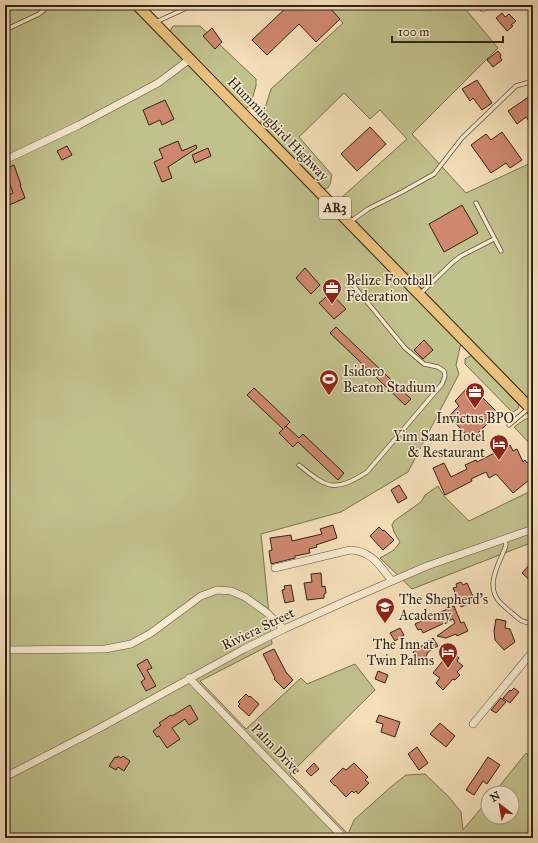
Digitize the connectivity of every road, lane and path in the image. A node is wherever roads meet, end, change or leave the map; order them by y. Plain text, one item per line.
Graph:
1 (50, 5) edge
2 (137, 5) edge
3 (193, 5) edge
4 (155, 23) junction
5 (5, 30) edge
6 (190, 59) junction
7 (533, 81) edge
8 (5, 160) edge
9 (476, 203) dead end
10 (350, 223) junction
11 (494, 239) junction
12 (501, 251) dead end
13 (349, 280) dead end
14 (419, 295) junction
15 (531, 409) edge
16 (509, 425) dead end
17 (299, 465) dead end
18 (533, 529) edge
19 (505, 540) junction
20 (275, 568) dead end
21 (392, 581) junction
22 (533, 622) edge
23 (284, 629) junction
24 (5, 650) edge
25 (533, 651) edge
26 (189, 678) junction
27 (473, 724) dead end
28 (5, 777) edge
29 (344, 838) edge

1 - 5 lane
2 - 4 main road, Hummingbird Highway / AR3
3 - 4 lane
4 - 6 main road, Hummingbird Highway / AR3
6 - 8 street
6 - 10 main road, Hummingbird Highway / AR3
7 - 10 lane
9 - 11 lane
10 - 14 main road, Hummingbird Highway / AR3
11 - 12 lane
11 - 14 lane
13 - 17 lane
14 - 15 main road, Hummingbird Highway / AR3
15 - 16 lane
18 - 19 street, Riviera Street
19 - 21 street, Riviera Street
19 - 22 lane
20 - 21 street
21 - 23 street, Riviera Street
23 - 24 street
23 - 26 street, Riviera Street
25 - 27 street
26 - 28 street, Riviera Street
26 - 29 street, Palm Drive

